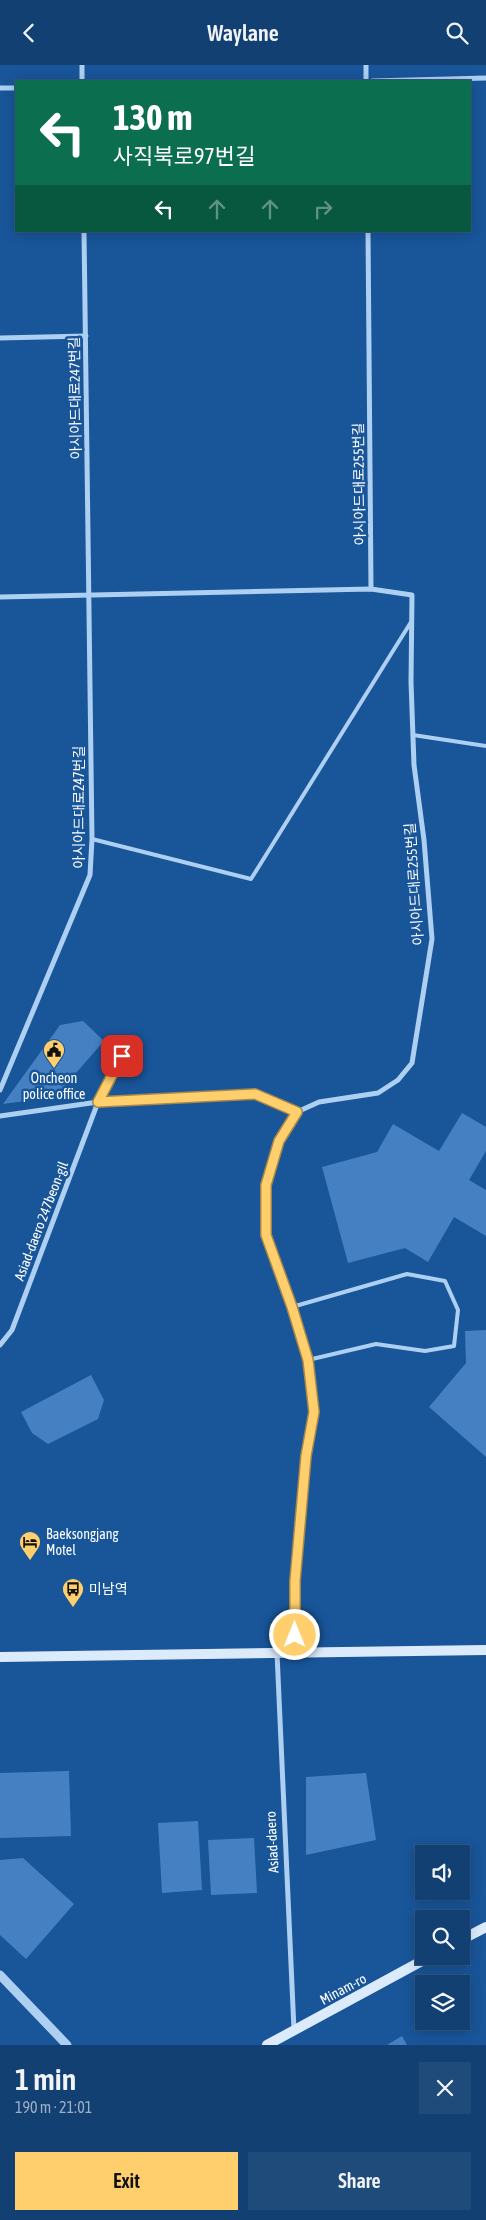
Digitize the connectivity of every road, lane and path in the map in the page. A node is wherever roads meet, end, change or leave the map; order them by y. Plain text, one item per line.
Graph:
1 (82, 65) edge
2 (366, 65) edge
3 (486, 78) edge
4 (82, 80) edge
5 (366, 80) edge
6 (410, 80) edge
7 (0, 88) edge
8 (15, 88) edge
9 (84, 232) edge
10 (368, 232) edge
11 (86, 335) junction
12 (0, 338) edge
13 (371, 589) junction
14 (89, 595) junction
15 (0, 597) edge
16 (411, 622) junction
17 (413, 735) junction
18 (486, 746) edge
19 (92, 839) junction
20 (129, 1041) dead end
21 (0, 1090) edge
22 (98, 1102) junction
23 (297, 1112) junction
24 (0, 1116) edge
25 (292, 1307) junction
26 (0, 1345) edge
27 (308, 1360) junction
28 (486, 1650) edge
29 (276, 1653) junction
30 (295, 1653) junction
31 (0, 1657) edge
32 (486, 1927) edge
33 (470, 1935) edge
34 (415, 1965) edge
35 (0, 1975) edge
36 (294, 2030) junction
37 (68, 2045) edge
38 (267, 2045) edge

1 - 4 street
2 - 5 street
3 - 6 street
7 - 8 street
9 - 11 street, 아시아드대로247번길
10 - 13 street, 아시아드대로255번길
11 - 12 street
11 - 14 street, 아시아드대로247번길
13 - 14 street
13 - 16 street, 아시아드대로255번길
14 - 15 street
14 - 19 street, 아시아드대로247번길
16 - 17 street, 아시아드대로255번길
16 - 19 lane
17 - 18 lane
17 - 23 street, 아시아드대로255번길
19 - 21 street, 아시아드대로247번길
20 - 22 lane
22 - 23 street
22 - 24 street
22 - 26 street, Asiad-daero 247beon-gil
23 - 25 street
25 - 27 street
25 - 27 lane
27 - 30 street
28 - 30 main road
29 - 30 main road
29 - 31 main road
29 - 36 street, Asiad-daero
32 - 33 main road
34 - 36 main road, Minam-ro
35 - 37 street
36 - 38 main road, Minam-ro

